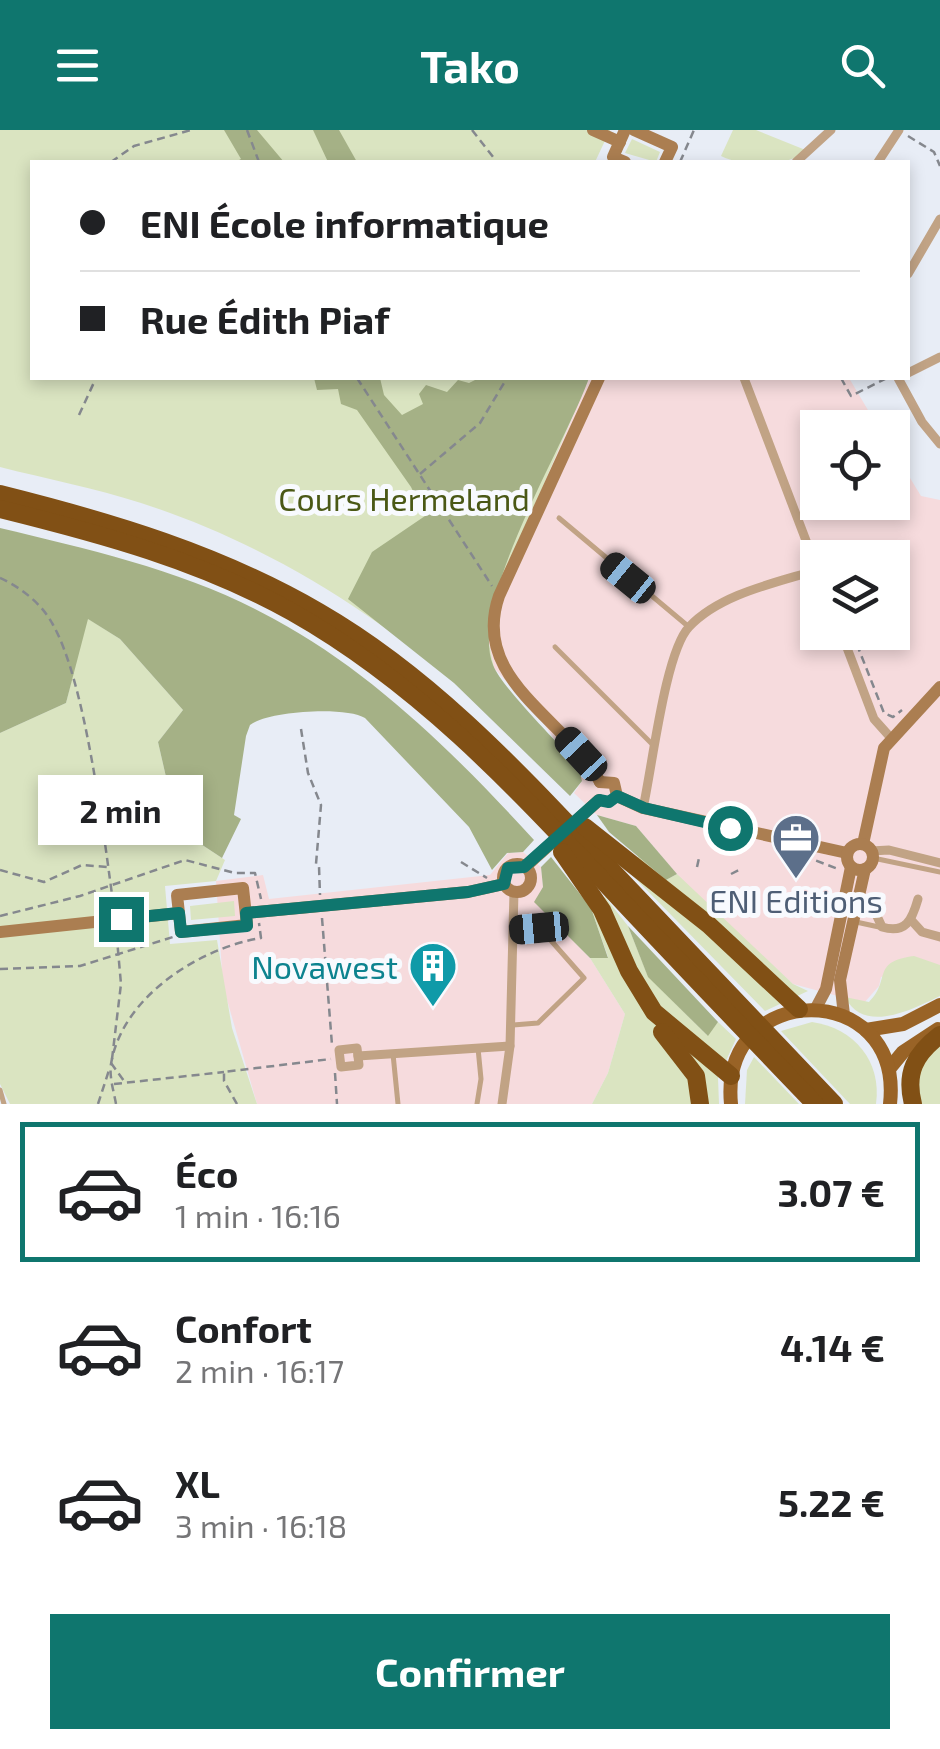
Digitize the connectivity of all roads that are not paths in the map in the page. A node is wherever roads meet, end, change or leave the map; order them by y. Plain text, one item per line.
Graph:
1 (594, 130) edge
2 (831, 130) edge
3 (898, 130) edge
4 (650, 133) edge
5 (622, 136) edge
6 (620, 160) edge
7 (667, 160) edge
8 (798, 160) edge
9 (879, 160) edge
10 (940, 219) edge
11 (910, 271) edge
12 (940, 357) edge
13 (910, 372) edge
14 (598, 380) edge
15 (745, 380) edge
16 (900, 380) edge
17 (940, 444) edge
18 (0, 494) edge
19 (0, 509) edge
20 (559, 518) dead end
21 (805, 540) edge
22 (800, 577) edge
23 (689, 627) junction
24 (555, 647) dead end
25 (848, 650) edge
26 (940, 686) edge
27 (891, 738) junction
28 (656, 746) junction
29 (600, 782) junction
30 (617, 796) junction
31 (599, 800) junction
32 (644, 808) junction
33 (551, 809) junction
34 (577, 844) junction
35 (862, 857) junction
36 (940, 864) edge
37 (524, 867) junction
38 (940, 872) edge
39 (509, 888) junction
40 (918, 900) dead end
41 (179, 913) junction
42 (246, 913) junction
43 (876, 914) dead end
44 (853, 921) junction
45 (912, 921) junction
46 (882, 927) junction
47 (514, 930) junction
48 (0, 932) edge
49 (940, 937) edge
50 (629, 971) junction
51 (723, 997) junction
52 (940, 1005) edge
53 (808, 1009) junction
54 (844, 1015) junction
55 (511, 1025) junction
56 (940, 1028) edge
57 (866, 1030) junction
58 (940, 1036) edge
59 (478, 1046) junction
60 (510, 1046) junction
61 (393, 1054) junction
62 (337, 1058) road end
63 (890, 1069) junction
64 (731, 1076) junction
65 (0, 1090) edge
66 (4, 1104) edge
67 (398, 1104) edge
68 (477, 1104) edge
69 (502, 1104) edge
70 (700, 1104) edge
71 (731, 1104) edge
72 (815, 1104) edge
73 (834, 1104) edge
74 (890, 1104) edge
75 (913, 1104) edge

1 - 5 street
2 - 8 street
3 - 9 street
4 - 7 street
5 - 6 street
10 - 11 street
12 - 13 street
14 - 29 street
15 - 21 street
16 - 17 street
18 - 33 highway
19 - 33 highway
20 - 23 lane
22 - 23 street
23 - 28 street
24 - 28 lane
25 - 27 street
26 - 27 street
27 - 35 street
28 - 32 street
29 - 30 street
29 - 31 street
30 - 31 street
30 - 32 street
31 - 37 street
32 - 35 street
33 - 34 highway
33 - 34 highway
34 - 50 highway
34 - 51 highway
34 - 53 highway
35 - 36 street
35 - 38 lane
35 - 44 street
35 - 53 street
37 - 39 street
37 - 39 street
39 - 42 street
39 - 47 street
40 - 45 street
41 - 42 street
41 - 42 street
41 - 48 street
43 - 46 street
44 - 46 lane
44 - 54 street
45 - 46 street
45 - 49 street
47 - 55 street
47 - 55 lane
50 - 64 highway
50 - 70 highway
51 - 72 highway
51 - 73 highway
52 - 57 main road
53 - 54 main road
53 - 64 main road
54 - 57 main road
55 - 60 street
56 - 63 main road
57 - 63 main road
58 - 75 highway
59 - 60 street
59 - 61 street
59 - 68 lane
60 - 69 street
61 - 62 street
61 - 67 lane
63 - 74 main road
64 - 71 main road
65 - 66 lane

